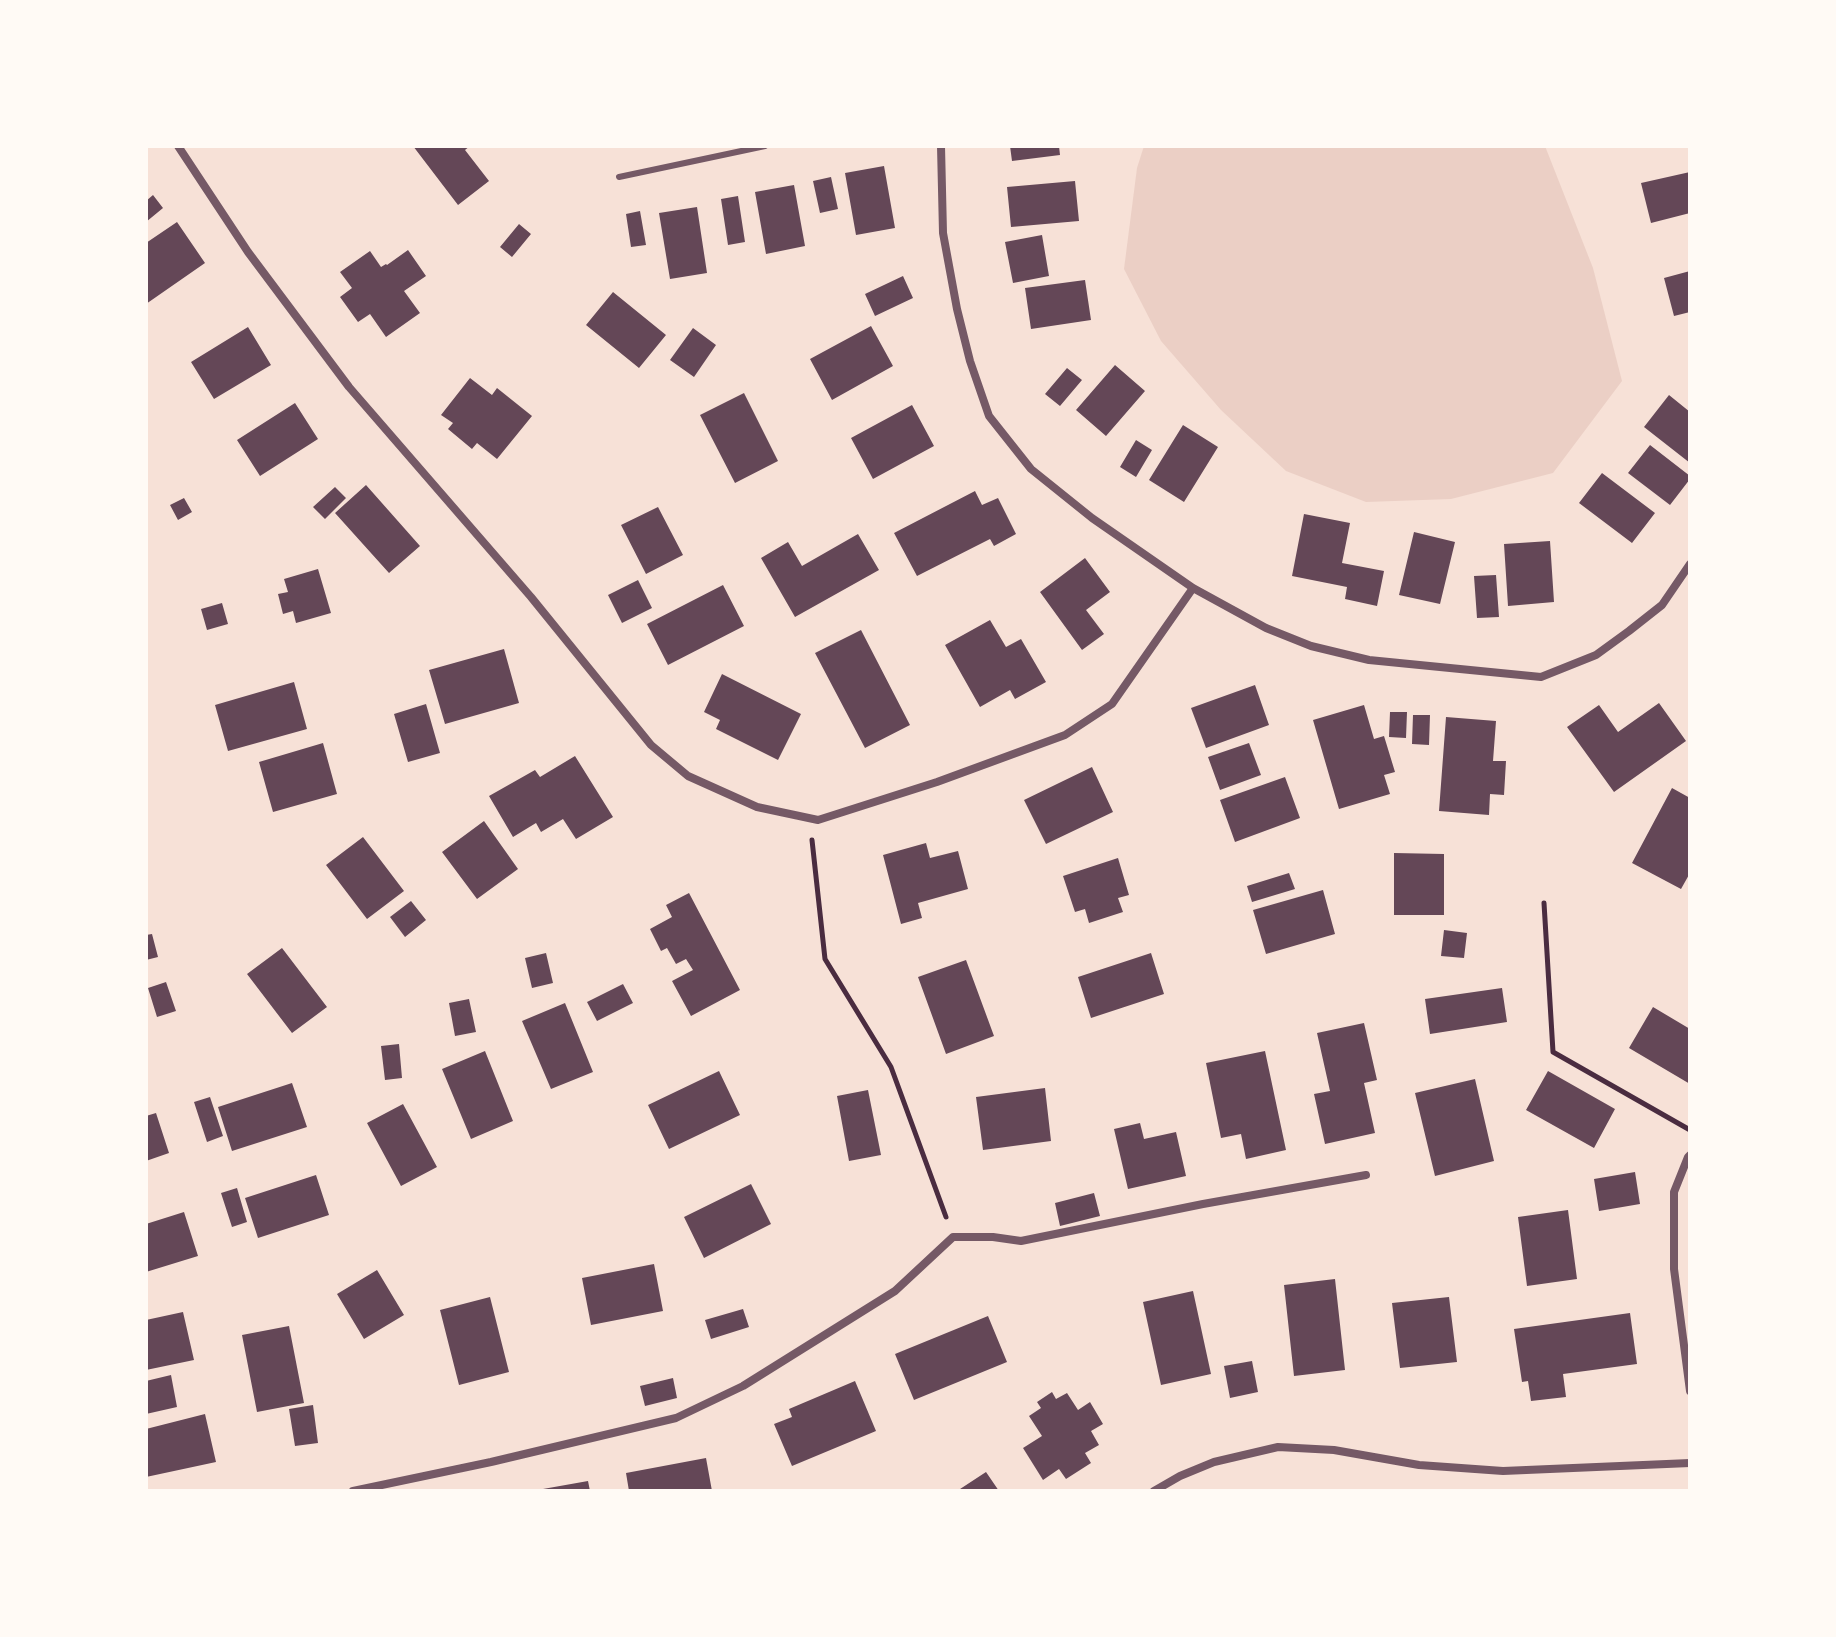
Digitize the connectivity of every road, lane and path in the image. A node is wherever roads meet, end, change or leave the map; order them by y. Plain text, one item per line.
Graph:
1 (178, 146) edge
2 (765, 146) edge
3 (941, 146) edge
4 (619, 177) dead end
5 (1690, 564) edge
6 (1193, 588) junction
7 (810, 817) junction
8 (1544, 903) dead end
9 (1690, 1130) edge
10 (1690, 1155) edge
11 (1366, 1175) dead end
12 (953, 1237) junction
13 (1690, 1391) edge
14 (1690, 1463) edge
15 (353, 1491) edge
16 (1154, 1491) edge

1 - 7 street
2 - 4 lane
3 - 6 street
5 - 6 street
6 - 7 street
7 - 12 path
8 - 9 path
10 - 13 street
11 - 12 street
12 - 15 street
14 - 16 street

